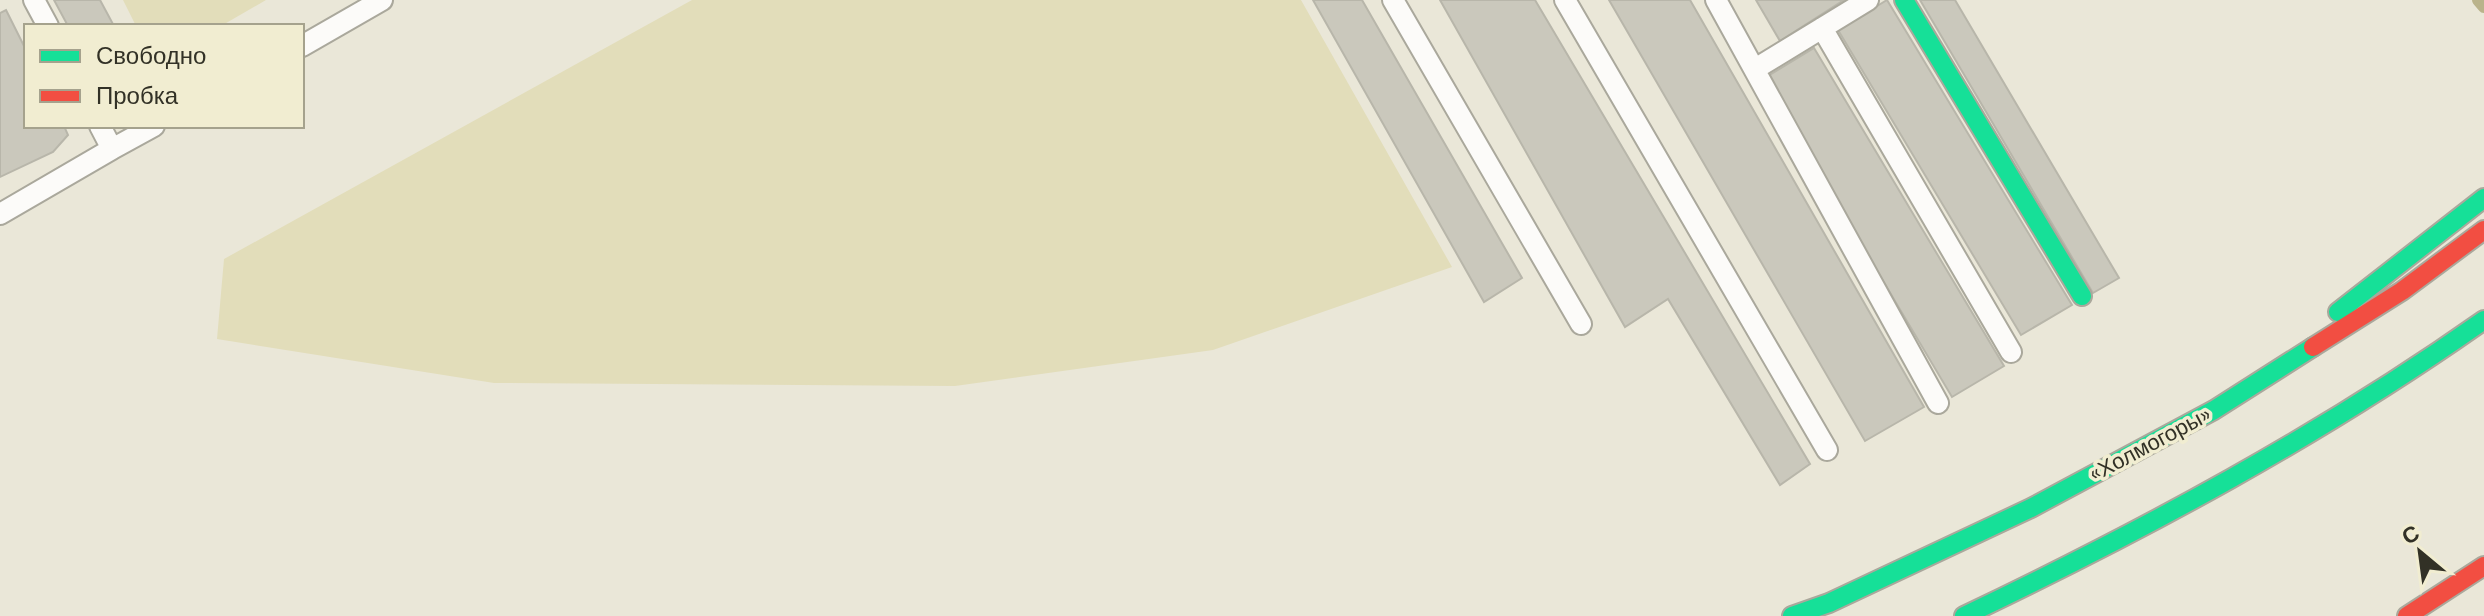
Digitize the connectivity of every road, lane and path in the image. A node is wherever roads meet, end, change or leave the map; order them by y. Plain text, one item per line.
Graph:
1 (34, 0) edge
2 (382, 0) edge
3 (1393, 0) edge
4 (1565, 0) edge
5 (1716, 0) edge
6 (1868, 0) edge
7 (1904, 0) edge
8 (47, 24) edge
9 (1822, 28) junction
10 (304, 45) edge
11 (1755, 69) junction
12 (101, 128) edge
13 (150, 128) edge
14 (112, 149) junction
15 (2484, 198) edge
16 (0, 214) edge
17 (2484, 230) edge
18 (2082, 296) dead end
19 (2484, 320) edge
20 (1581, 324) dead end
21 (2011, 352) dead end
22 (1938, 403) dead end
23 (2214, 410) junction
24 (1827, 450) dead end
25 (2484, 566) edge
26 (1792, 616) edge
27 (1964, 616) edge
28 (2407, 616) edge

1 - 8 lane
2 - 10 lane
3 - 20 lane
4 - 24 lane
5 - 11 lane
6 - 9 lane
7 - 18 main road
9 - 11 lane
9 - 21 lane
11 - 22 lane
12 - 14 lane
13 - 14 lane
14 - 16 lane
15 - 23 main road
17 - 23 main road, «Холмогоры»
19 - 27 main road
23 - 26 main road, «Холмогоры»
25 - 28 main road

